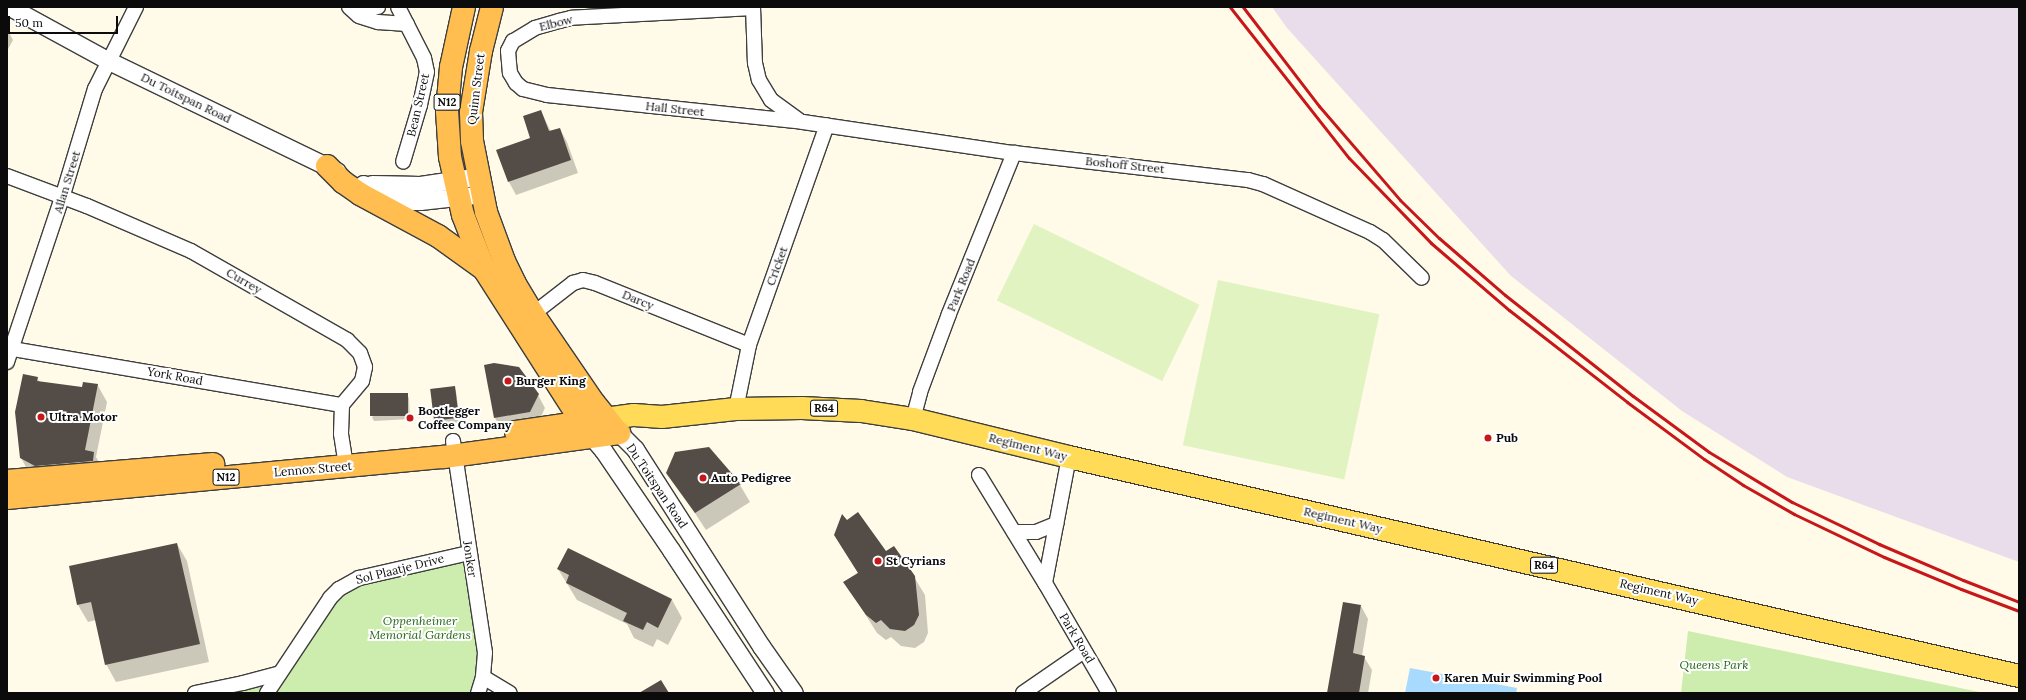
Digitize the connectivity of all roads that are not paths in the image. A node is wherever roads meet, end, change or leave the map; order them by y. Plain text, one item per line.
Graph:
1 (10, 7) edge
2 (136, 7) edge
3 (349, 7) edge
4 (361, 7) edge
5 (378, 7) edge
6 (398, 7) edge
7 (464, 7) edge
8 (492, 7) edge
9 (753, 8) edge
10 (407, 24) junction
11 (108, 60) junction
12 (547, 95) joint
13 (803, 122) junction
14 (828, 125) junction
15 (1014, 153) junction
16 (403, 162) dead end
17 (327, 166) junction
18 (7, 176) edge
19 (481, 185) junction
20 (457, 189) junction
21 (62, 198) junction
22 (484, 269) junction
23 (1422, 278) dead end
24 (533, 314) junction
25 (749, 345) junction
26 (9, 348) edge
27 (7, 362) edge
28 (342, 405) junction
29 (736, 409) junction
30 (912, 419) junction
31 (612, 426) junction
32 (586, 430) junction
33 (453, 448) junction
34 (1069, 458) junction
35 (345, 459) junction
36 (979, 475) dead end
37 (7, 481) edge
38 (78, 483) junction
39 (7, 498) edge
40 (1056, 524) junction
41 (1014, 532) junction
42 (468, 553) junction
43 (1045, 584) junction
44 (1084, 651) junction
45 (280, 673) junction
46 (2019, 676) edge
47 (483, 677) junction
48 (195, 693) edge
49 (267, 693) edge
50 (478, 693) edge
51 (510, 693) edge
52 (765, 693) edge
53 (794, 693) edge
54 (1023, 693) edge
55 (1110, 693) edge

1 - 11 street, Du Toitspan Road
2 - 11 street, Allan Street
3 - 10 street
4 - 5 street
6 - 10 street, Bean Street
7 - 20 highway, Quinn Street / N12
8 - 19 highway, Quinn Street / N12
9 - 12 street, Elbow
9 - 13 street
10 - 16 street, Bean Street
11 - 17 street, Du Toitspan Road
11 - 21 street, Allan Street
12 - 13 street, Hall Street
13 - 14 street, Boshoff Street
14 - 15 street, Boshoff Street
14 - 25 street, Cricket
15 - 23 street, Boshoff Street
15 - 30 street, Park Road
17 - 20 street, Du Toitspan Road
17 - 22 highway
18 - 21 street, Currey
19 - 20 street, Du Toitspan Road
19 - 24 highway, Du Toitspan Road / N12
20 - 22 highway, Du Toitspan Road / N12
21 - 26 street, Allan Street
21 - 28 street, Currey
22 - 32 highway, Du Toitspan Road / N12
24 - 25 street, Darcy
24 - 31 highway, Du Toitspan Road / N12
25 - 29 street, Cricket
26 - 27 street, Allan Street
26 - 28 street, York Road
28 - 35 street
29 - 30 main road, Regiment Way / R64
29 - 31 main road, Regiment Way / R64
30 - 34 main road, Regiment Way / R64
31 - 32 highway, Lennox Street / N12
31 - 53 street, Du Toitspan Road
32 - 33 highway, Lennox Street / N12
32 - 52 street, Du Toitspan Road
33 - 35 highway, Lennox Street / N12
33 - 42 street, Jonker
34 - 40 street
34 - 46 main road, Regiment Way / R64
35 - 38 highway, Lennox Street / N12
36 - 41 street, Park Road
37 - 38 highway, Lennox Street / N12
38 - 39 highway, Lennox Street / N12
40 - 41 street
40 - 43 street
41 - 43 street, Park Road
42 - 45 street, Sol Plaatje Drive
42 - 47 street, Jonker
43 - 44 street, Park Road
44 - 54 street
44 - 55 street, Park Road
45 - 48 street
45 - 49 street, Sol Plaatje Drive
47 - 50 street
47 - 51 street

